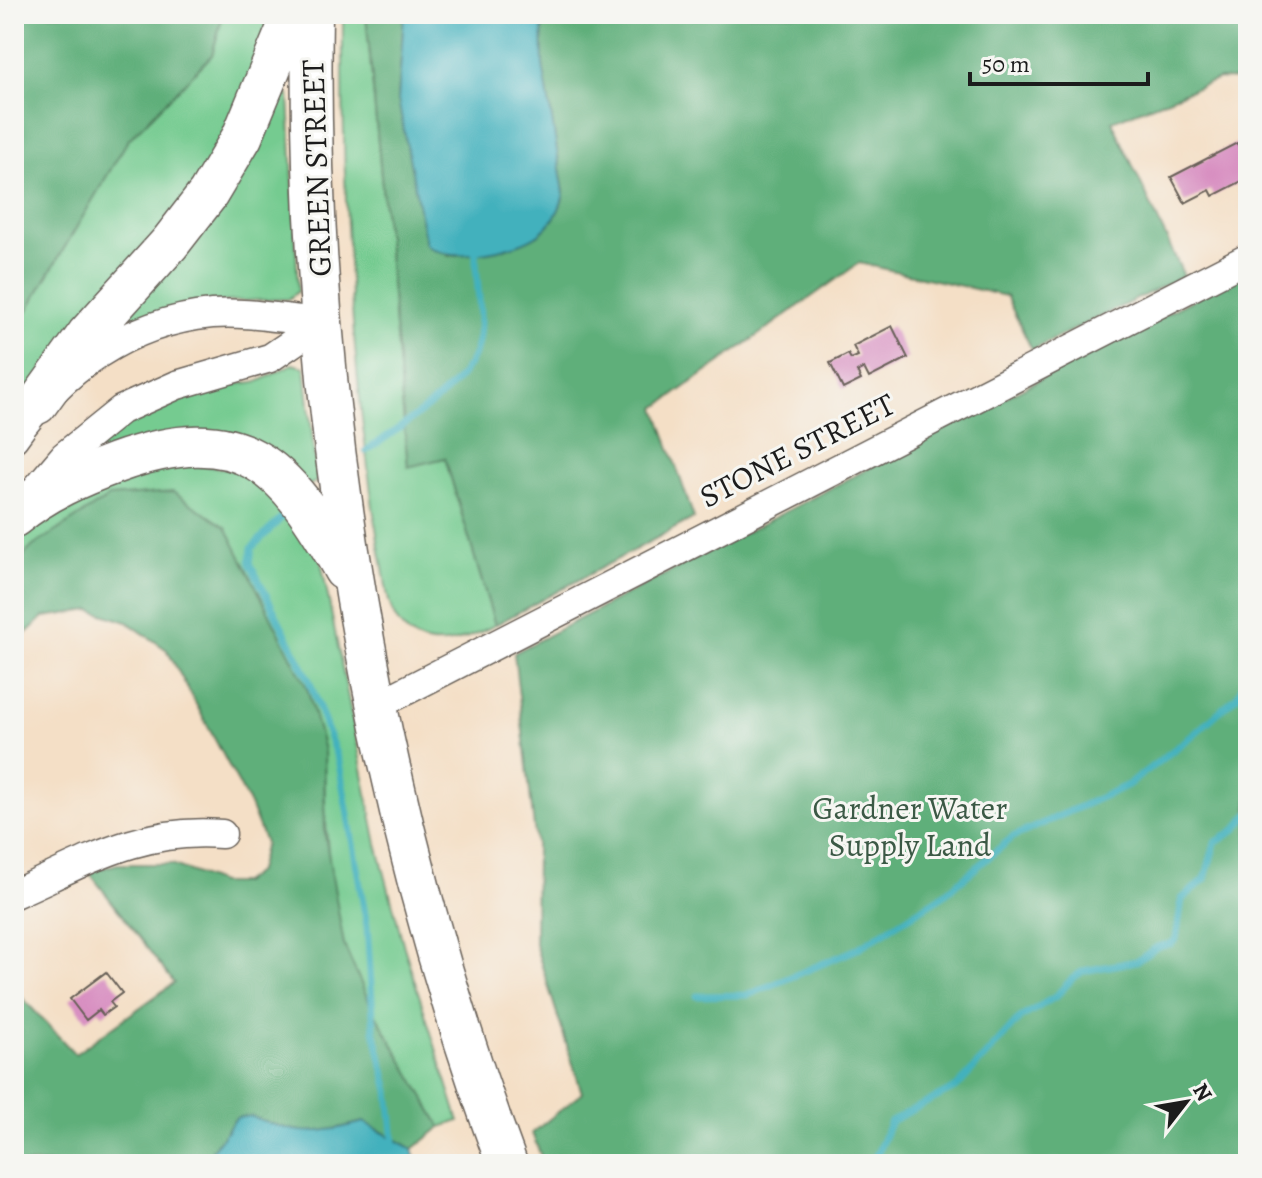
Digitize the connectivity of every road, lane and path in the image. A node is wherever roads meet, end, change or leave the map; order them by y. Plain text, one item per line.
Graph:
1 (293, 14) edge
2 (312, 14) edge
3 (1248, 258) edge
4 (323, 322) junction
5 (37, 404) junction
6 (14, 438) edge
7 (14, 516) edge
8 (358, 596) junction
9 (378, 705) junction
10 (222, 834) dead end
11 (14, 894) edge
12 (507, 1164) edge

1 - 5 highway
2 - 4 highway, GREEN STREET
3 - 9 street, STONE STREET
4 - 5 street, GREEN STREET
4 - 7 street, GREEN STREET
4 - 8 highway
5 - 6 street, GREEN STREET
7 - 8 highway
8 - 9 highway
9 - 12 highway
10 - 11 street

